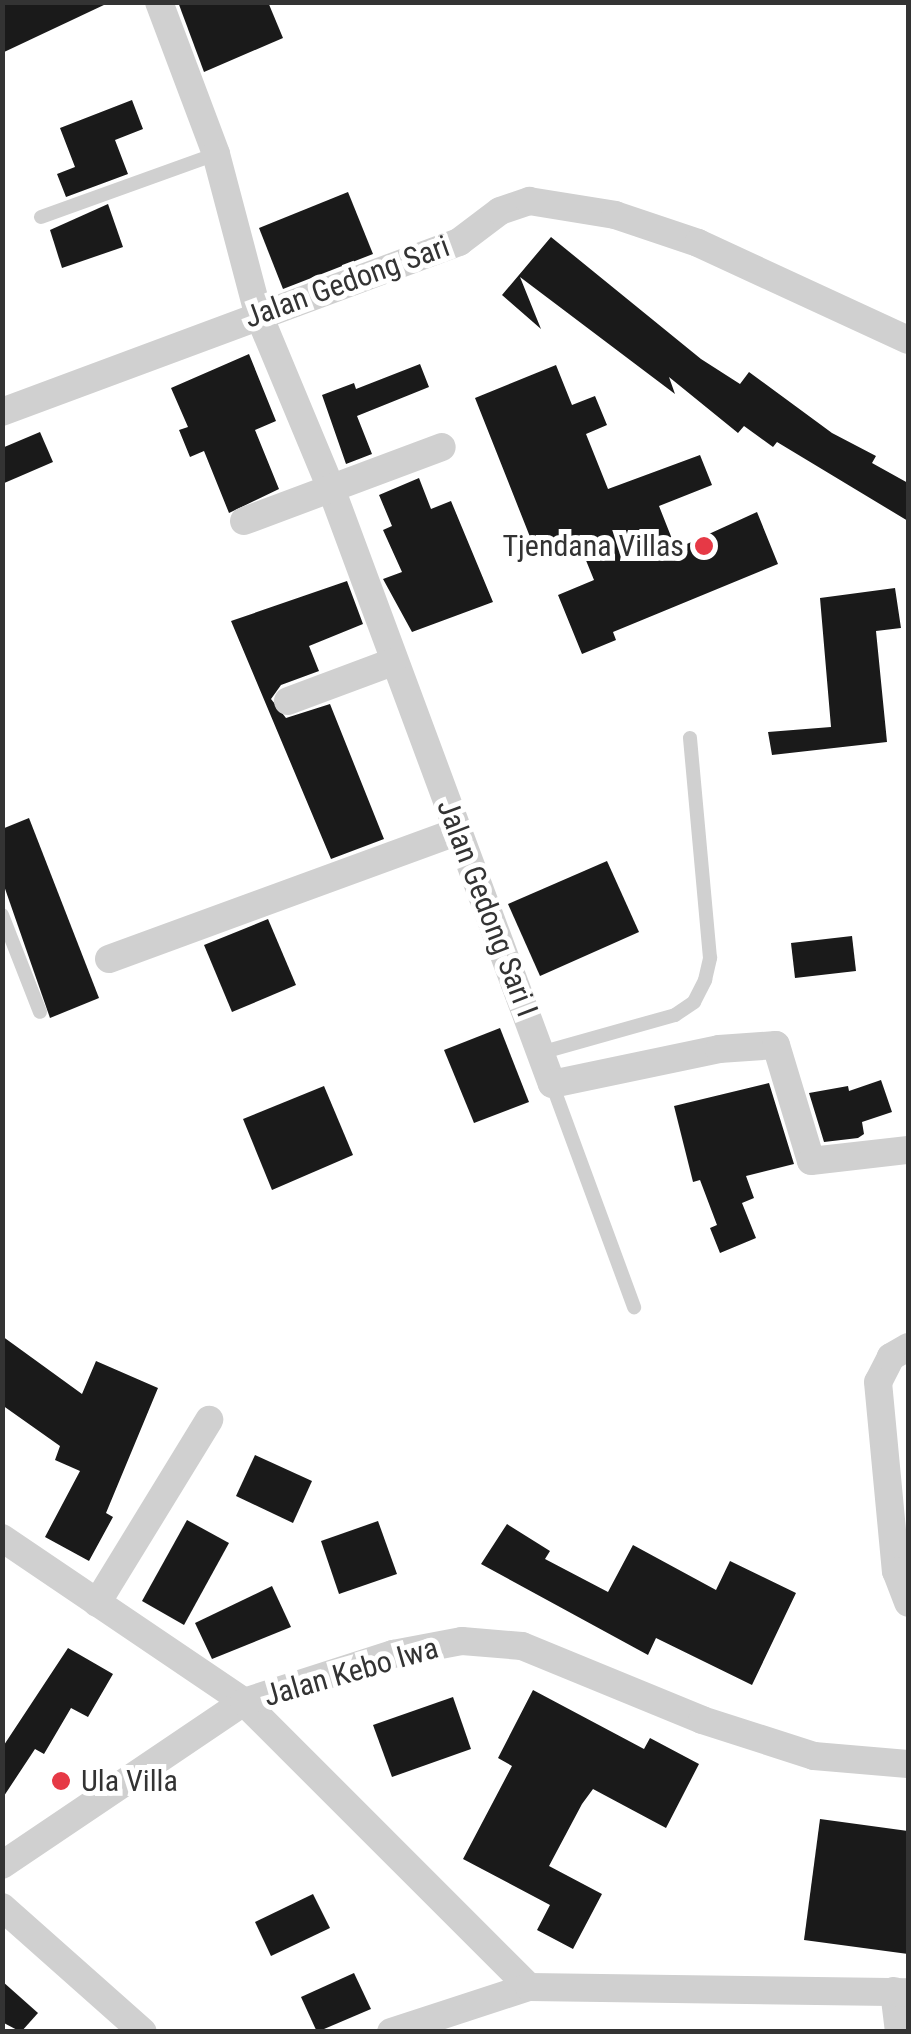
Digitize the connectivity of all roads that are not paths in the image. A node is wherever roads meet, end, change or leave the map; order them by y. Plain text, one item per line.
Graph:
1 (159, 2) edge
2 (216, 154) junction
3 (42, 217) dead end
4 (258, 313) junction
5 (908, 340) edge
6 (2, 412) edge
7 (442, 447) dead end
8 (332, 491) junction
9 (244, 521) dead end
10 (392, 662) junction
11 (288, 701) dead end
12 (690, 738) dead end
13 (458, 831) junction
14 (2, 915) edge
15 (110, 959) dead end
16 (40, 1012) dead end
17 (540, 1053) junction
18 (552, 1084) junction
19 (908, 1150) edge
20 (634, 1307) dead end
21 (908, 1347) edge
22 (209, 1420) dead end
23 (2, 1538) edge
24 (96, 1602) junction
25 (908, 1603) edge
26 (244, 1702) junction
27 (908, 1764) edge
28 (2, 1865) edge
29 (2, 1907) edge
30 (529, 1987) junction
31 (901, 1992) edge
32 (142, 2032) edge
33 (392, 2032) edge
34 (899, 2032) edge

1 - 2 street, Jalan Gedong Sari I
2 - 3 lane
2 - 4 street, Jalan Gedong Sari I
4 - 5 street, Jalan Gedong Sari
4 - 6 street, Jalan Gedong Sari
4 - 8 street, Jalan Gedong Sari I
7 - 8 street
8 - 9 street
8 - 10 street, Jalan Gedong Sari I
10 - 11 street
10 - 13 street, Jalan Gedong Sari I
12 - 17 lane
13 - 15 street
13 - 17 street, Jalan Gedong Sari I
14 - 16 lane
17 - 18 street, Jalan Gedong Sari I
18 - 19 street
18 - 20 lane
21 - 25 street
22 - 24 street
23 - 24 street
24 - 26 street
26 - 27 street, Jalan Kebo Iwa
26 - 28 street, Jalan Kebo Iwa
26 - 30 street
29 - 32 street
30 - 31 street
30 - 33 street
31 - 34 street

